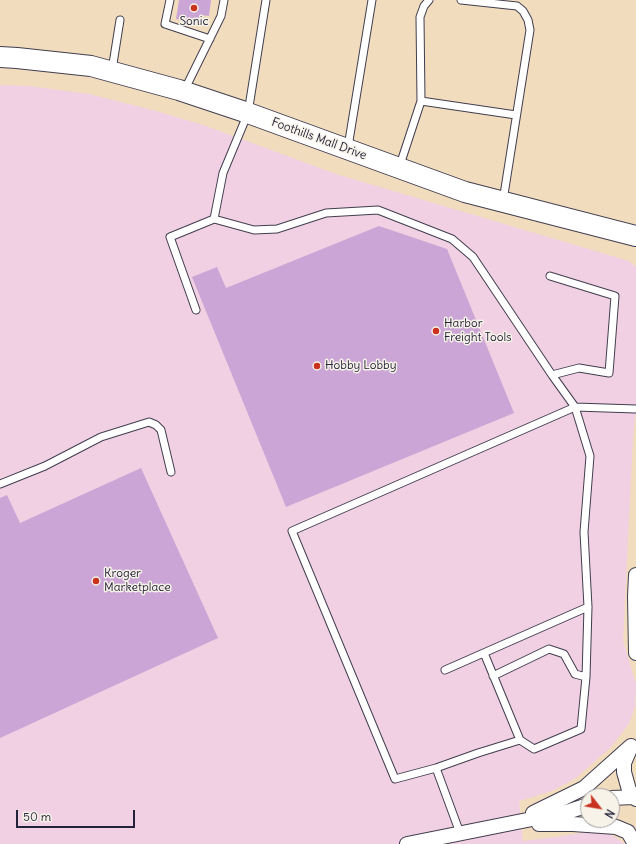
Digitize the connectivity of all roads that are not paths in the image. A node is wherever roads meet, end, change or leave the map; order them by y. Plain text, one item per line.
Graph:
1 (170, 0) edge
2 (224, 0) edge
3 (266, 0) edge
4 (372, 0) edge
5 (429, 0) edge
6 (461, 0) edge
7 (120, 20) dead end
8 (210, 38) junction
9 (0, 58) edge
10 (111, 72) junction
11 (183, 92) junction
12 (421, 101) junction
13 (248, 114) junction
14 (516, 115) junction
15 (348, 149) junction
16 (399, 168) junction
17 (503, 202) junction
18 (214, 219) junction
19 (636, 236) edge
20 (550, 276) dead end
21 (196, 310) dead end
22 (552, 375) junction
23 (575, 407) junction
24 (636, 409) edge
25 (171, 472) dead end
26 (0, 484) edge
27 (636, 575) edge
28 (588, 607) junction
29 (636, 652) edge
30 (484, 653) junction
31 (445, 670) dead end
32 (493, 676) junction
33 (586, 677) junction
34 (520, 740) junction
35 (634, 743) edge
36 (436, 768) junction
37 (620, 798) edge
38 (635, 798) edge
39 (580, 808) edge
40 (508, 823) junction
41 (460, 833) junction
42 (406, 844) edge
43 (635, 844) edge

1 - 8 lane
2 - 8 lane
3 - 13 lane
4 - 15 lane
5 - 12 lane
6 - 14 lane
7 - 10 lane
8 - 11 lane
9 - 10 main road, Foothills Mall Drive
10 - 11 main road, Foothills Mall Drive
11 - 13 main road, Foothills Mall Drive
12 - 14 lane
12 - 16 lane
13 - 15 main road, Foothills Mall Drive
13 - 18 lane
14 - 17 lane
15 - 16 main road, Foothills Mall Drive
16 - 17 main road, Foothills Mall Drive
17 - 19 main road, Foothills Mall Drive
18 - 21 lane
18 - 22 lane
20 - 22 lane
22 - 23 lane
23 - 24 lane
23 - 28 lane
23 - 36 lane
25 - 26 lane
27 - 29 street
28 - 30 lane
28 - 33 lane
30 - 31 lane
30 - 32 lane
32 - 33 lane
32 - 34 lane
33 - 34 lane
34 - 36 lane
35 - 38 street
35 - 40 street
36 - 41 lane
37 - 38 street
39 - 40 street
40 - 41 street
40 - 43 street
41 - 42 street

